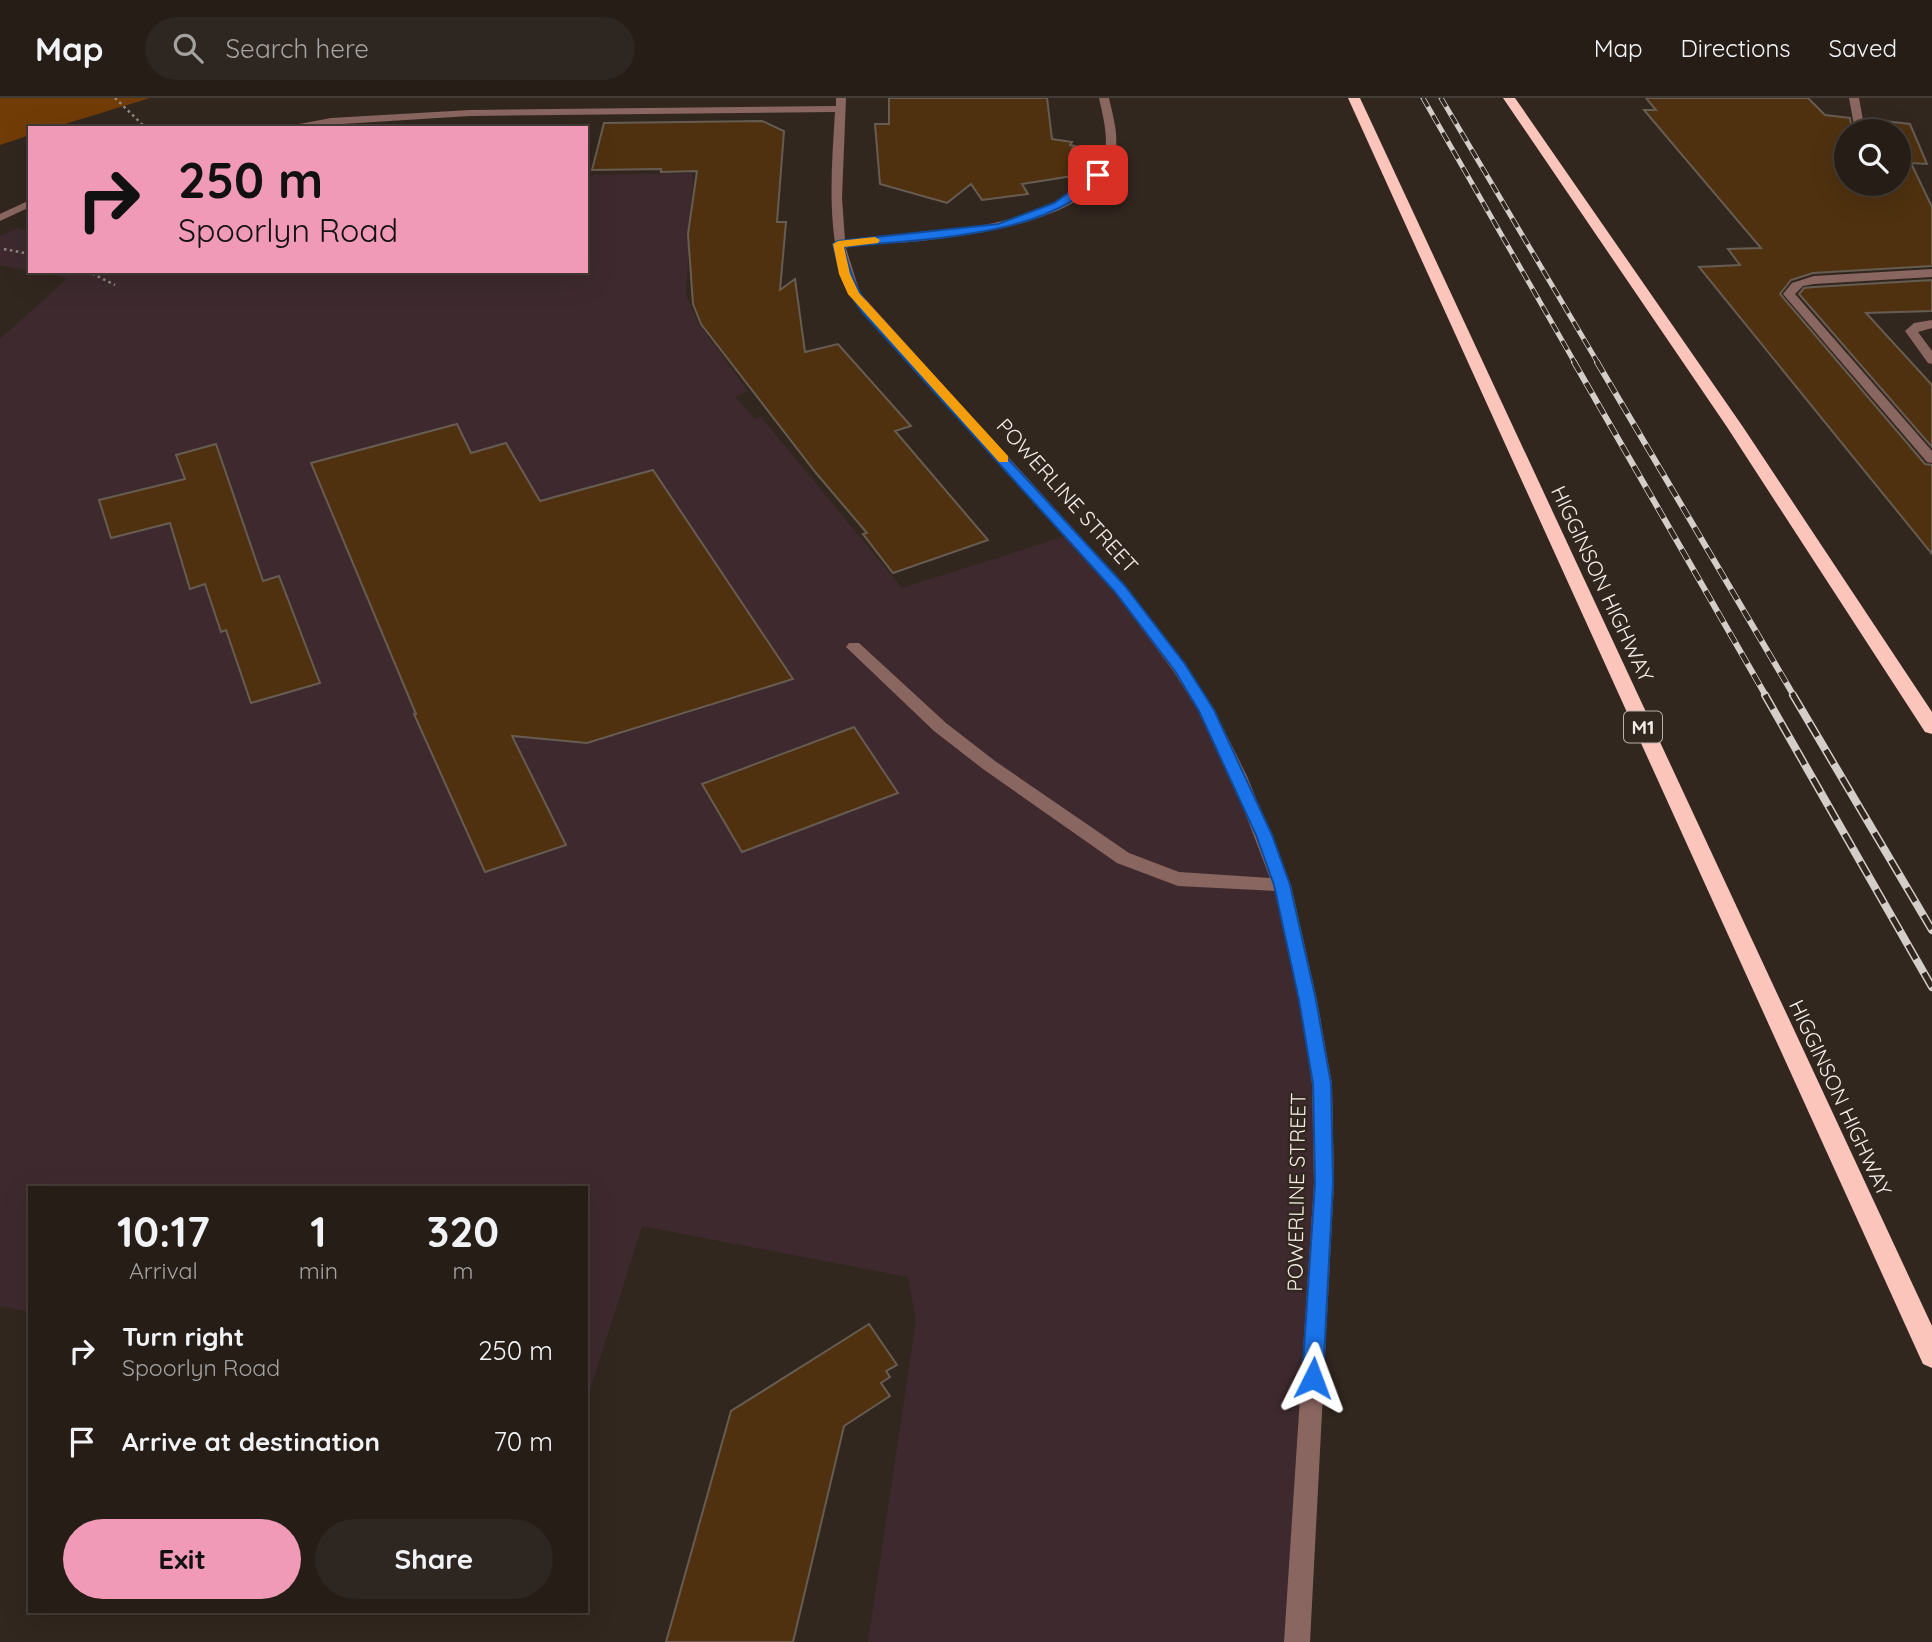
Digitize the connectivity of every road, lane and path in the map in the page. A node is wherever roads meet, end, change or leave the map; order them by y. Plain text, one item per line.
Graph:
1 (115, 98) edge
2 (1104, 98) edge
3 (1354, 98) edge
4 (1509, 98) edge
5 (1854, 98) edge
6 (841, 104) edge
7 (1858, 119) edge
8 (144, 126) edge
9 (298, 126) edge
10 (28, 204) edge
11 (0, 218) edge
12 (838, 244) junction
13 (0, 248) edge
14 (28, 254) edge
15 (91, 273) edge
16 (1932, 273) edge
17 (115, 285) dead end
18 (1932, 324) edge
19 (1932, 360) edge
20 (1932, 459) edge
21 (854, 647) dead end
22 (1932, 727) edge
23 (1282, 885) junction
24 (1932, 1355) edge
25 (1297, 1642) edge

1 - 8 path
2 - 12 street
3 - 24 highway, HIGGINSON HIGHWAY / M1
4 - 22 highway
5 - 7 street
6 - 9 street
6 - 12 street, POWERLINE STREET
10 - 11 street
12 - 23 street, POWERLINE STREET
13 - 14 path
15 - 17 path
16 - 20 street
18 - 19 street
21 - 23 street
23 - 25 street, POWERLINE STREET

